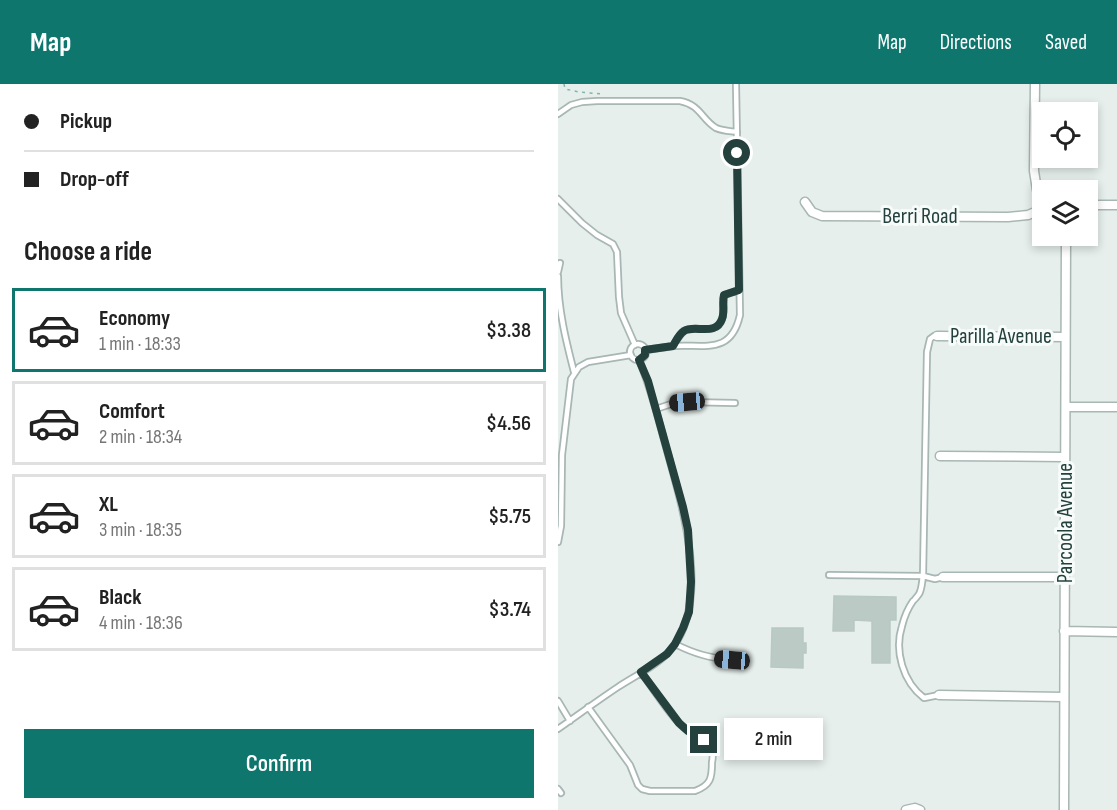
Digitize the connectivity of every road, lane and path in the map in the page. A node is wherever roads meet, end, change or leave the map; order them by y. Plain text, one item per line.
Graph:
1 (564, 84) edge
2 (736, 84) edge
3 (1035, 84) edge
4 (612, 94) dead end
5 (558, 114) edge
6 (737, 132) junction
7 (1035, 180) edge
8 (558, 199) edge
9 (804, 202) dead end
10 (1098, 205) edge
11 (1117, 205) edge
12 (1032, 214) edge
13 (1066, 246) edge
14 (560, 263) dead end
15 (558, 274) edge
16 (739, 290) junction
17 (937, 336) joint
18 (1065, 337) junction
19 (635, 345) junction
20 (673, 346) junction
21 (645, 350) junction
22 (631, 355) junction
23 (639, 360) junction
24 (574, 372) junction
25 (735, 403) dead end
26 (1066, 407) junction
27 (1117, 407) edge
28 (656, 409) junction
29 (940, 456) dead end
30 (1065, 457) junction
31 (560, 473) edge
32 (558, 542) edge
33 (829, 575) dead end
34 (923, 576) junction
35 (943, 577) joint
36 (1065, 577) junction
37 (1064, 631) junction
38 (1117, 632) edge
39 (675, 644) junction
40 (732, 660) dead end
41 (641, 672) junction
42 (939, 695) joint
43 (1064, 697) junction
44 (558, 701) edge
45 (588, 707) junction
46 (570, 721) junction
47 (558, 729) edge
48 (906, 810) edge
49 (920, 810) edge
50 (1064, 810) edge

1 - 4 path
2 - 6 lane
3 - 7 street
5 - 6 lane
6 - 16 lane
8 - 19 lane
9 - 12 street, Berri Road
10 - 11 street
13 - 18 street, Parcoola Avenue
14 - 15 lane
15 - 24 lane
16 - 20 lane
16 - 20 lane
17 - 18 street, Parilla Avenue
17 - 34 lane
18 - 26 street, Parcoola Avenue
19 - 21 lane
19 - 22 lane
20 - 21 lane
21 - 23 lane
22 - 23 lane
22 - 24 lane
23 - 28 lane
24 - 31 lane
25 - 28 lane
26 - 27 street
26 - 30 street, Parcoola Avenue
28 - 39 lane
29 - 30 street
30 - 36 street, Parcoola Avenue
31 - 32 lane
33 - 34 lane
34 - 35 lane
34 - 42 lane
35 - 36 street
36 - 37 street, Parcoola Avenue
37 - 38 street
37 - 43 street, Parcoola Avenue
39 - 40 lane
39 - 41 lane
41 - 45 lane
41 - 45 lane
42 - 43 street
43 - 50 street, Parcoola Avenue
44 - 46 lane
45 - 46 lane
46 - 47 lane
48 - 49 street

